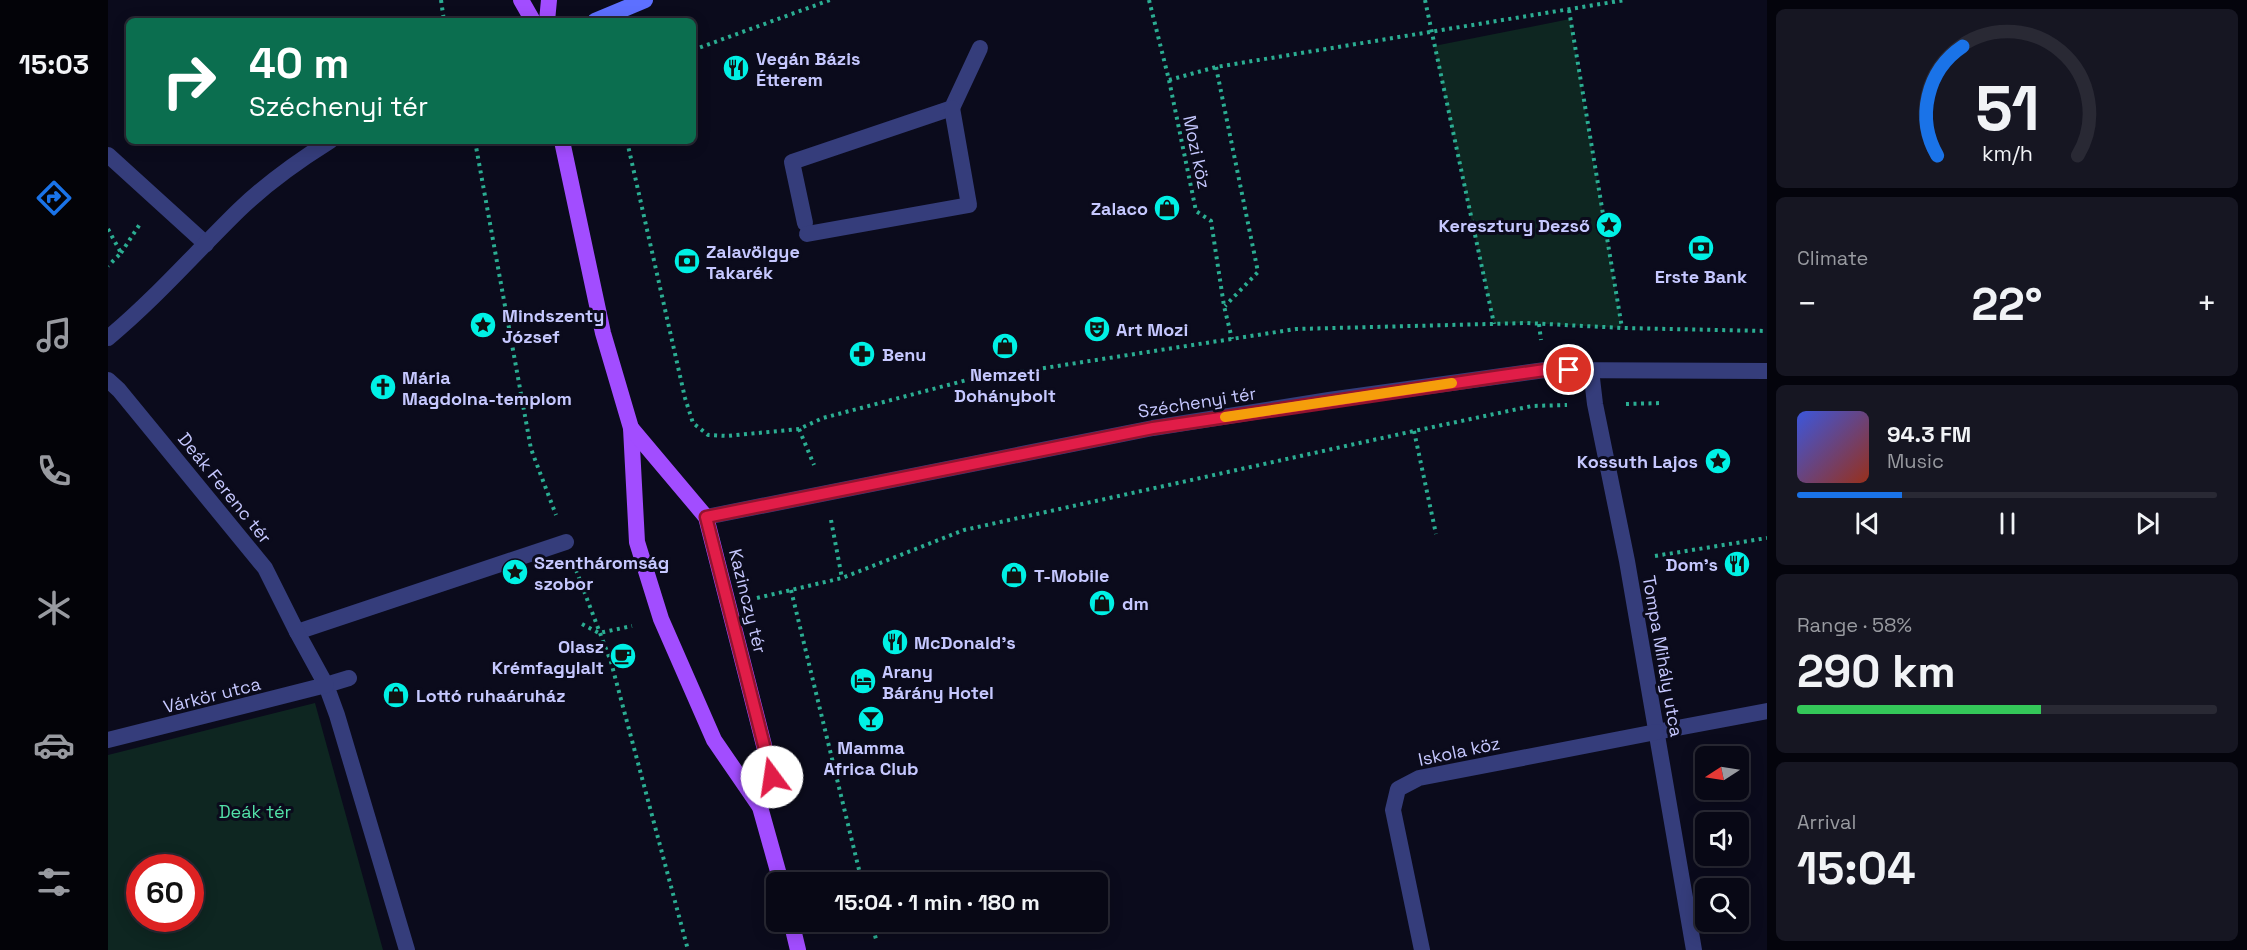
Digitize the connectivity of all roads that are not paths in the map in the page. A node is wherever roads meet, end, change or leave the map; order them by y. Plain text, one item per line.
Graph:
1 (520, 0) edge
2 (549, 0) edge
3 (645, 0) edge
4 (531, 18) edge
5 (547, 18) edge
6 (602, 18) edge
7 (980, 48) dead end
8 (952, 108) junction
9 (326, 144) edge
10 (563, 144) edge
11 (108, 155) edge
12 (206, 244) junction
13 (108, 338) edge
14 (1592, 370) junction
15 (1767, 371) edge
16 (108, 380) edge
17 (631, 428) junction
18 (706, 517) junction
19 (566, 542) road end
20 (297, 632) junction
21 (349, 678) dead end
22 (326, 685) junction
23 (1767, 711) edge
24 (1656, 732) junction
25 (108, 740) edge
26 (760, 807) junction
27 (777, 872) edge
28 (794, 932) edge
29 (407, 950) edge
30 (798, 950) edge
31 (1422, 950) edge
32 (1694, 950) edge

1 - 4 main road
2 - 5 main road
3 - 6 main road
7 - 8 street
8 - 8 street
9 - 12 street
10 - 17 main road, Kazinczy tér
11 - 12 street
12 - 13 street
14 - 15 street, Széchenyi tér
14 - 18 street, Széchenyi tér
14 - 24 street, Tompa Mihály utca
16 - 20 street, Deák Ferenc tér
17 - 18 main road, Kazinczy tér
17 - 26 main road, Kazinczy tér
18 - 26 main road, Kazinczy tér
19 - 20 street
20 - 22 street, Deák Ferenc tér
21 - 22 street
22 - 25 street, Várkör utca
22 - 29 street, Deák Ferenc tér
23 - 24 street, Iskola köz
24 - 31 street, Iskola köz
24 - 32 street, Tompa Mihály utca
26 - 27 main road, Kazinczy tér
28 - 30 main road

